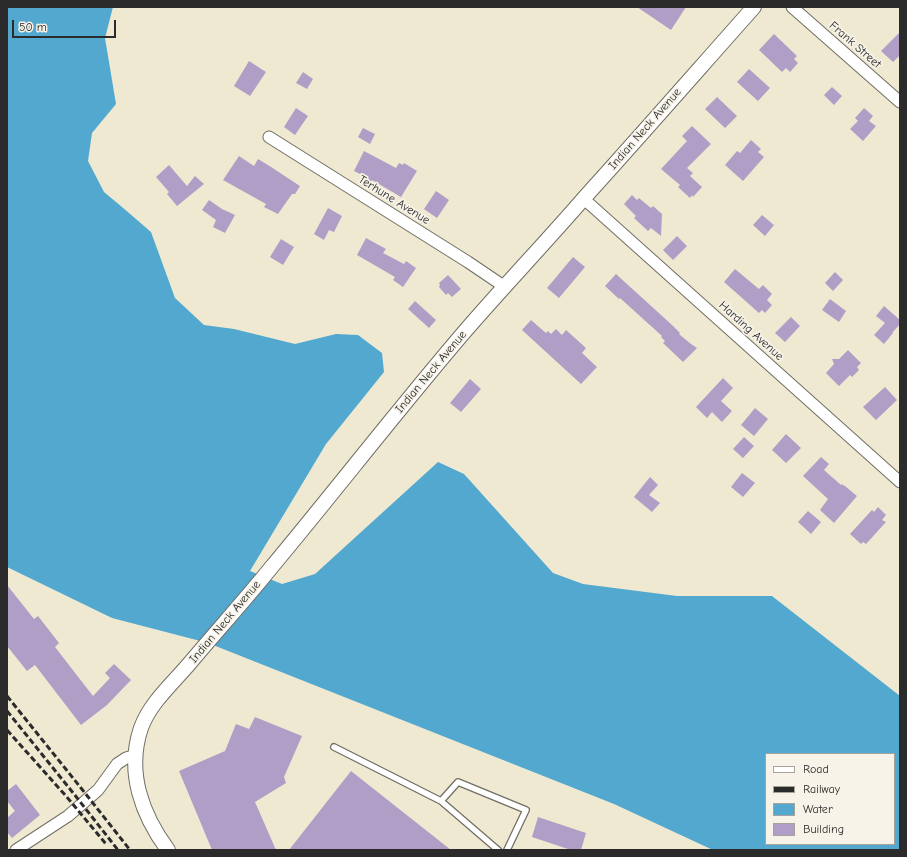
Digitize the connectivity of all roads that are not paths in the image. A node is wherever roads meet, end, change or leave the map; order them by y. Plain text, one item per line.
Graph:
1 (754, 7) edge
2 (792, 7) edge
3 (900, 102) edge
4 (269, 137) dead end
5 (584, 199) junction
6 (505, 287) junction
7 (900, 482) edge
8 (334, 747) dead end
9 (136, 755) junction
10 (440, 801) junction
11 (16, 850) edge
12 (168, 850) edge
13 (498, 850) edge
14 (507, 850) edge

1 - 5 street, Indian Neck Avenue
2 - 3 street, Frank Street
4 - 6 street, Terhune Avenue
5 - 6 street, Indian Neck Avenue
5 - 7 street, Harding Avenue
6 - 9 street, Indian Neck Avenue
8 - 10 lane
9 - 11 street
9 - 12 street, Indian Neck Avenue
10 - 13 lane
10 - 14 lane

